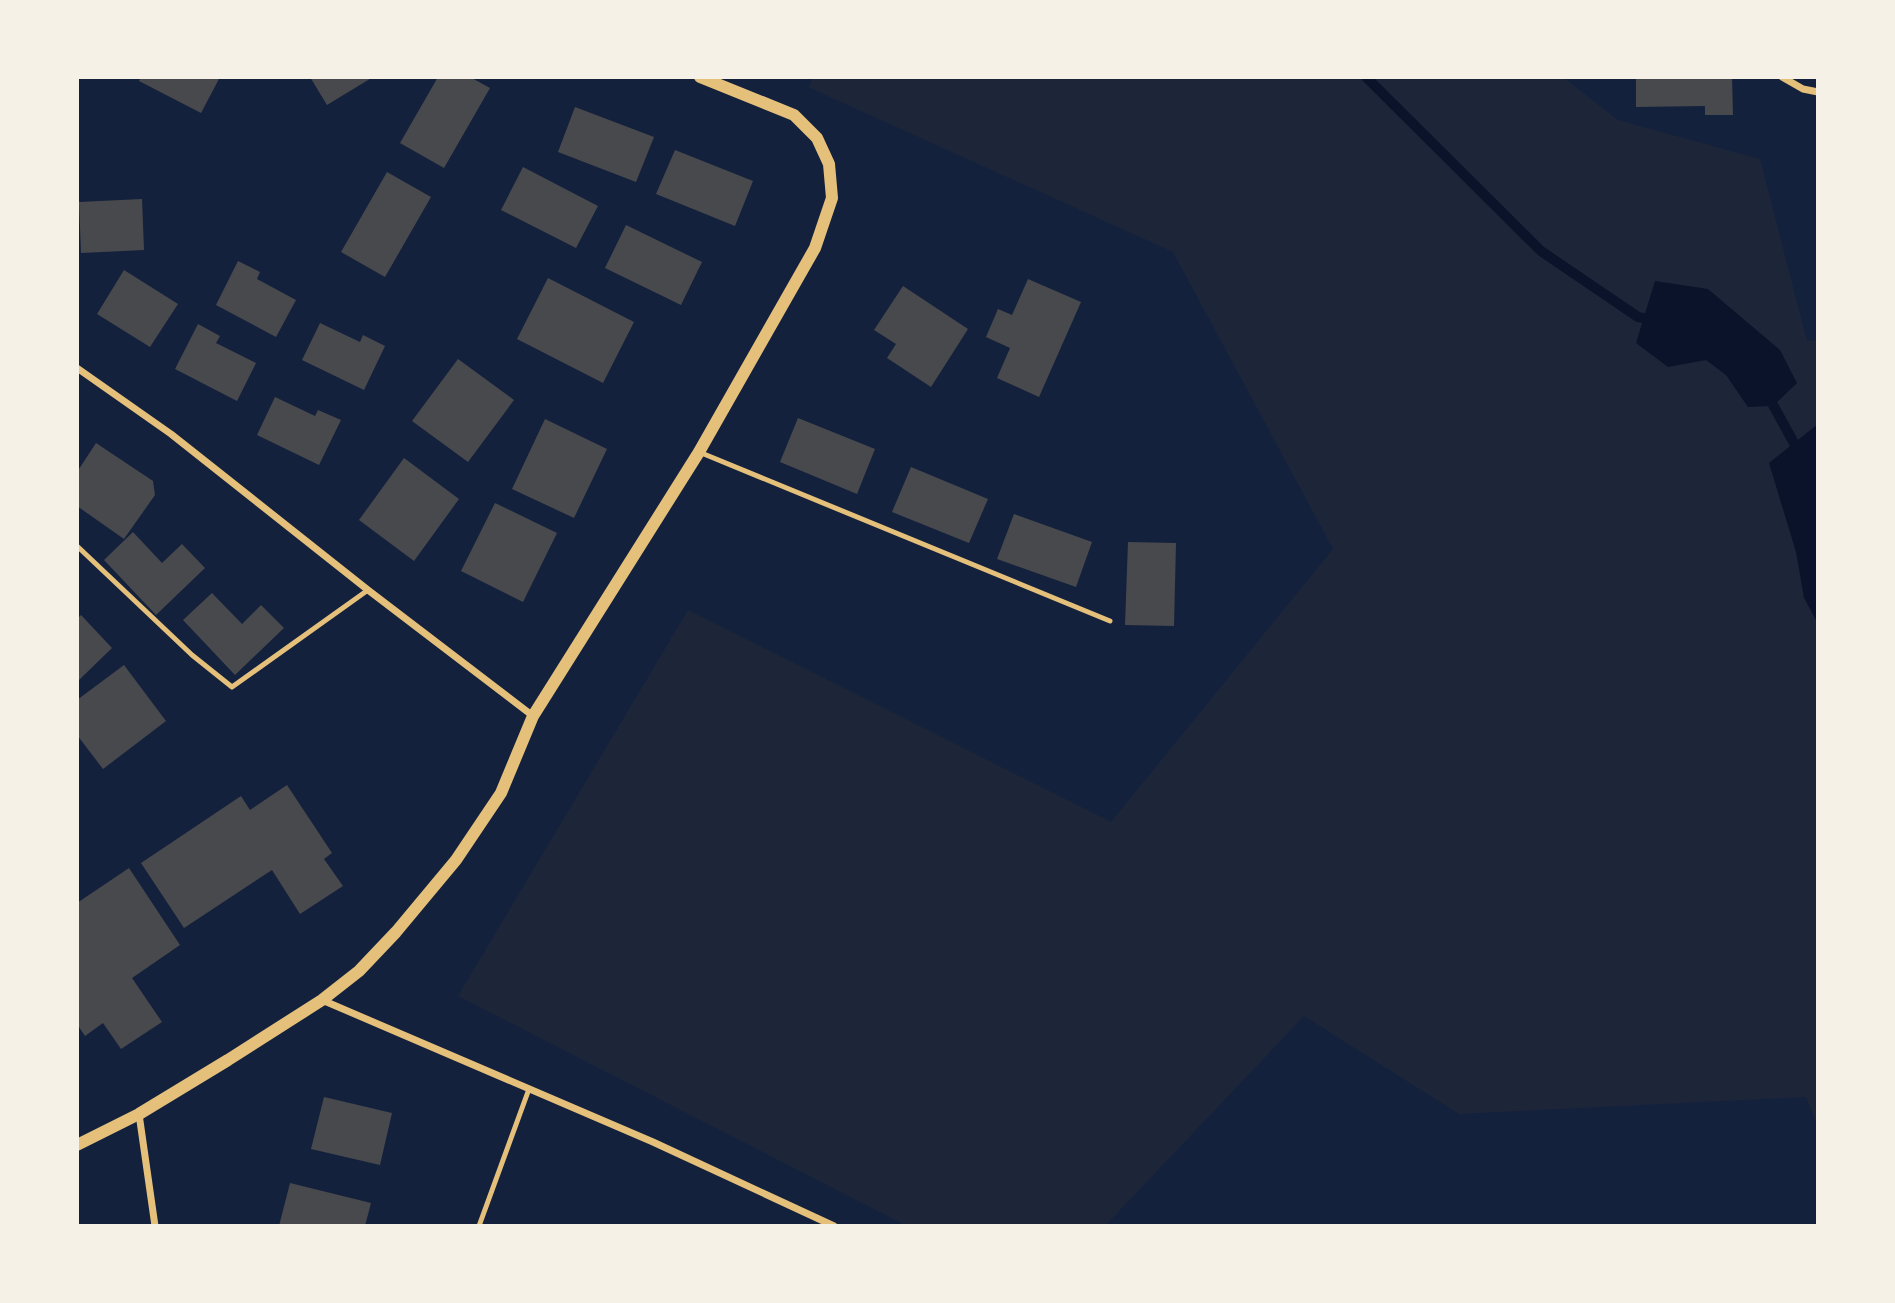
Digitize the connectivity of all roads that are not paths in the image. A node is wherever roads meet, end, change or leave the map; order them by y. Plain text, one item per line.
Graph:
1 (701, 77) edge
2 (1782, 77) edge
3 (1818, 92) edge
4 (77, 368) edge
5 (699, 452) junction
6 (77, 547) edge
7 (368, 590) junction
8 (1110, 621) dead end
9 (533, 716) junction
10 (322, 1000) junction
11 (529, 1089) junction
12 (139, 1114) junction
13 (77, 1145) edge
14 (155, 1226) edge
15 (479, 1226) edge
16 (834, 1226) edge

1 - 5 street
2 - 3 street
4 - 7 street
5 - 8 lane
5 - 9 street
6 - 7 lane
7 - 9 street
9 - 10 street
10 - 11 street
10 - 12 street
11 - 15 lane
11 - 16 street
12 - 13 street
12 - 14 street

